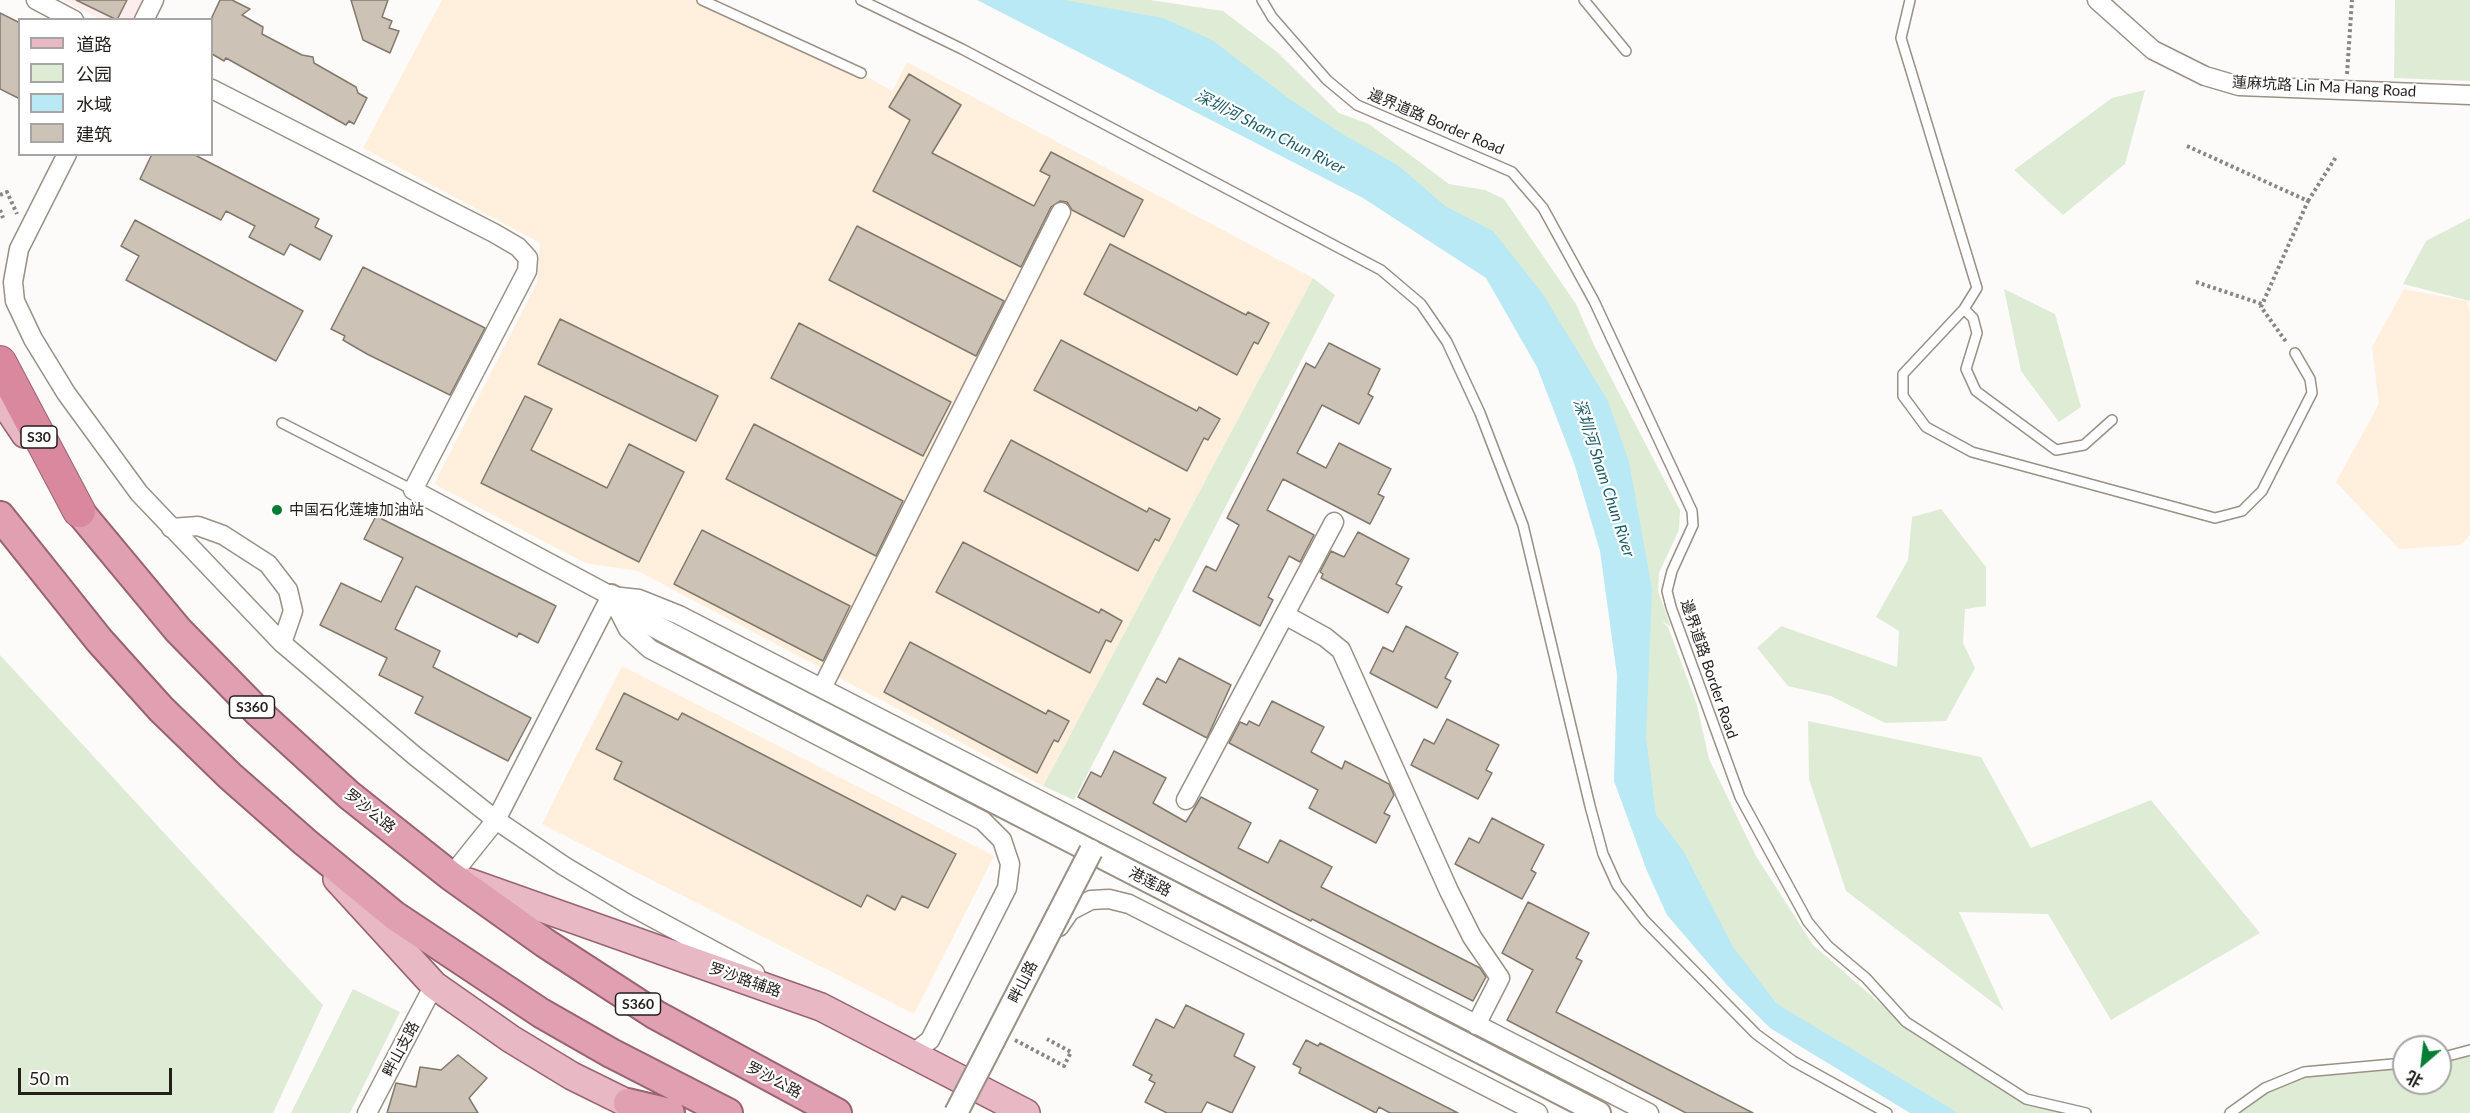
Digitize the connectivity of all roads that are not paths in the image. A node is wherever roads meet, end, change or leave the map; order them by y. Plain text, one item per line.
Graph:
1 (36, 0) edge
2 (154, 0) edge
3 (702, 0) edge
4 (861, 0) edge
5 (1262, 0) edge
6 (1584, 0) edge
7 (1910, 0) edge
8 (2097, 0) edge
9 (70, 18) edge
10 (145, 18) edge
11 (1626, 51) dead end
12 (861, 73) dead end
13 (213, 90) edge
14 (2470, 94) edge
15 (66, 156) edge
16 (1061, 212) dead end
17 (1964, 309) junction
18 (2295, 353) road end
19 (0, 362) edge
20 (0, 398) edge
21 (2112, 420) dead end
22 (282, 423) dead end
23 (413, 490) junction
24 (79, 511) junction
25 (0, 516) edge
26 (1334, 522) dead end
27 (171, 528) junction
28 (0, 539) edge
29 (32, 555) junction
30 (611, 596) junction
31 (1285, 615) junction
32 (282, 643) junction
33 (822, 688) junction
34 (1186, 800) dead end
35 (496, 820) junction
36 (305, 842) junction
37 (1091, 851) junction
38 (451, 876) junction
39 (434, 985) junction
40 (821, 1007) junction
41 (1476, 1024) junction
42 (2470, 1050) edge
43 (912, 1054) junction
44 (2452, 1055) edge
45 (2392, 1064) edge
46 (988, 1094) junction
47 (632, 1110) edge
48 (367, 1113) edge
49 (670, 1113) edge
50 (728, 1113) edge
51 (837, 1113) edge
52 (956, 1113) edge
53 (1026, 1113) edge
54 (1538, 1113) edge
55 (1599, 1113) edge
56 (1649, 1113) edge
57 (1887, 1113) edge
58 (2086, 1113) edge
59 (2230, 1113) edge

1 - 9 street
2 - 10 street
3 - 12 lane
4 - 57 lane
5 - 58 lane, 邊界道路 Border Road
6 - 11 lane
7 - 17 lane
8 - 14 street, 蓮麻坑路 Lin Ma Hang Road
13 - 23 street
15 - 27 street
16 - 33 street
17 - 18 lane
17 - 21 lane
19 - 24 highway, S30
20 - 24 main road, 罗沙公路 / S360
22 - 23 lane
23 - 30 street
24 - 38 highway, 罗沙公路 / S360
25 - 29 highway
26 - 31 street
27 - 32 street
27 - 32 street
28 - 29 street
29 - 36 highway
30 - 33 street
30 - 35 street
30 - 37 street, 港莲路
30 - 43 street
31 - 34 street
31 - 41 street
32 - 35 street
33 - 41 street
35 - 38 street
35 - 40 street
36 - 39 main road
36 - 50 highway
37 - 52 street, 畔山路, bridge
37 - 55 street, 港莲路
38 - 40 main road, 罗沙路辅路
38 - 51 highway, 罗沙公路 / S360
39 - 47 main road
39 - 48 street, 畔山支路
40 - 43 main road, 罗沙路辅路
41 - 56 street
42 - 44 lane
43 - 46 main road, 罗沙路辅路
45 - 59 lane
46 - 53 main road, 罗沙路辅路
46 - 54 street
47 - 49 highway

